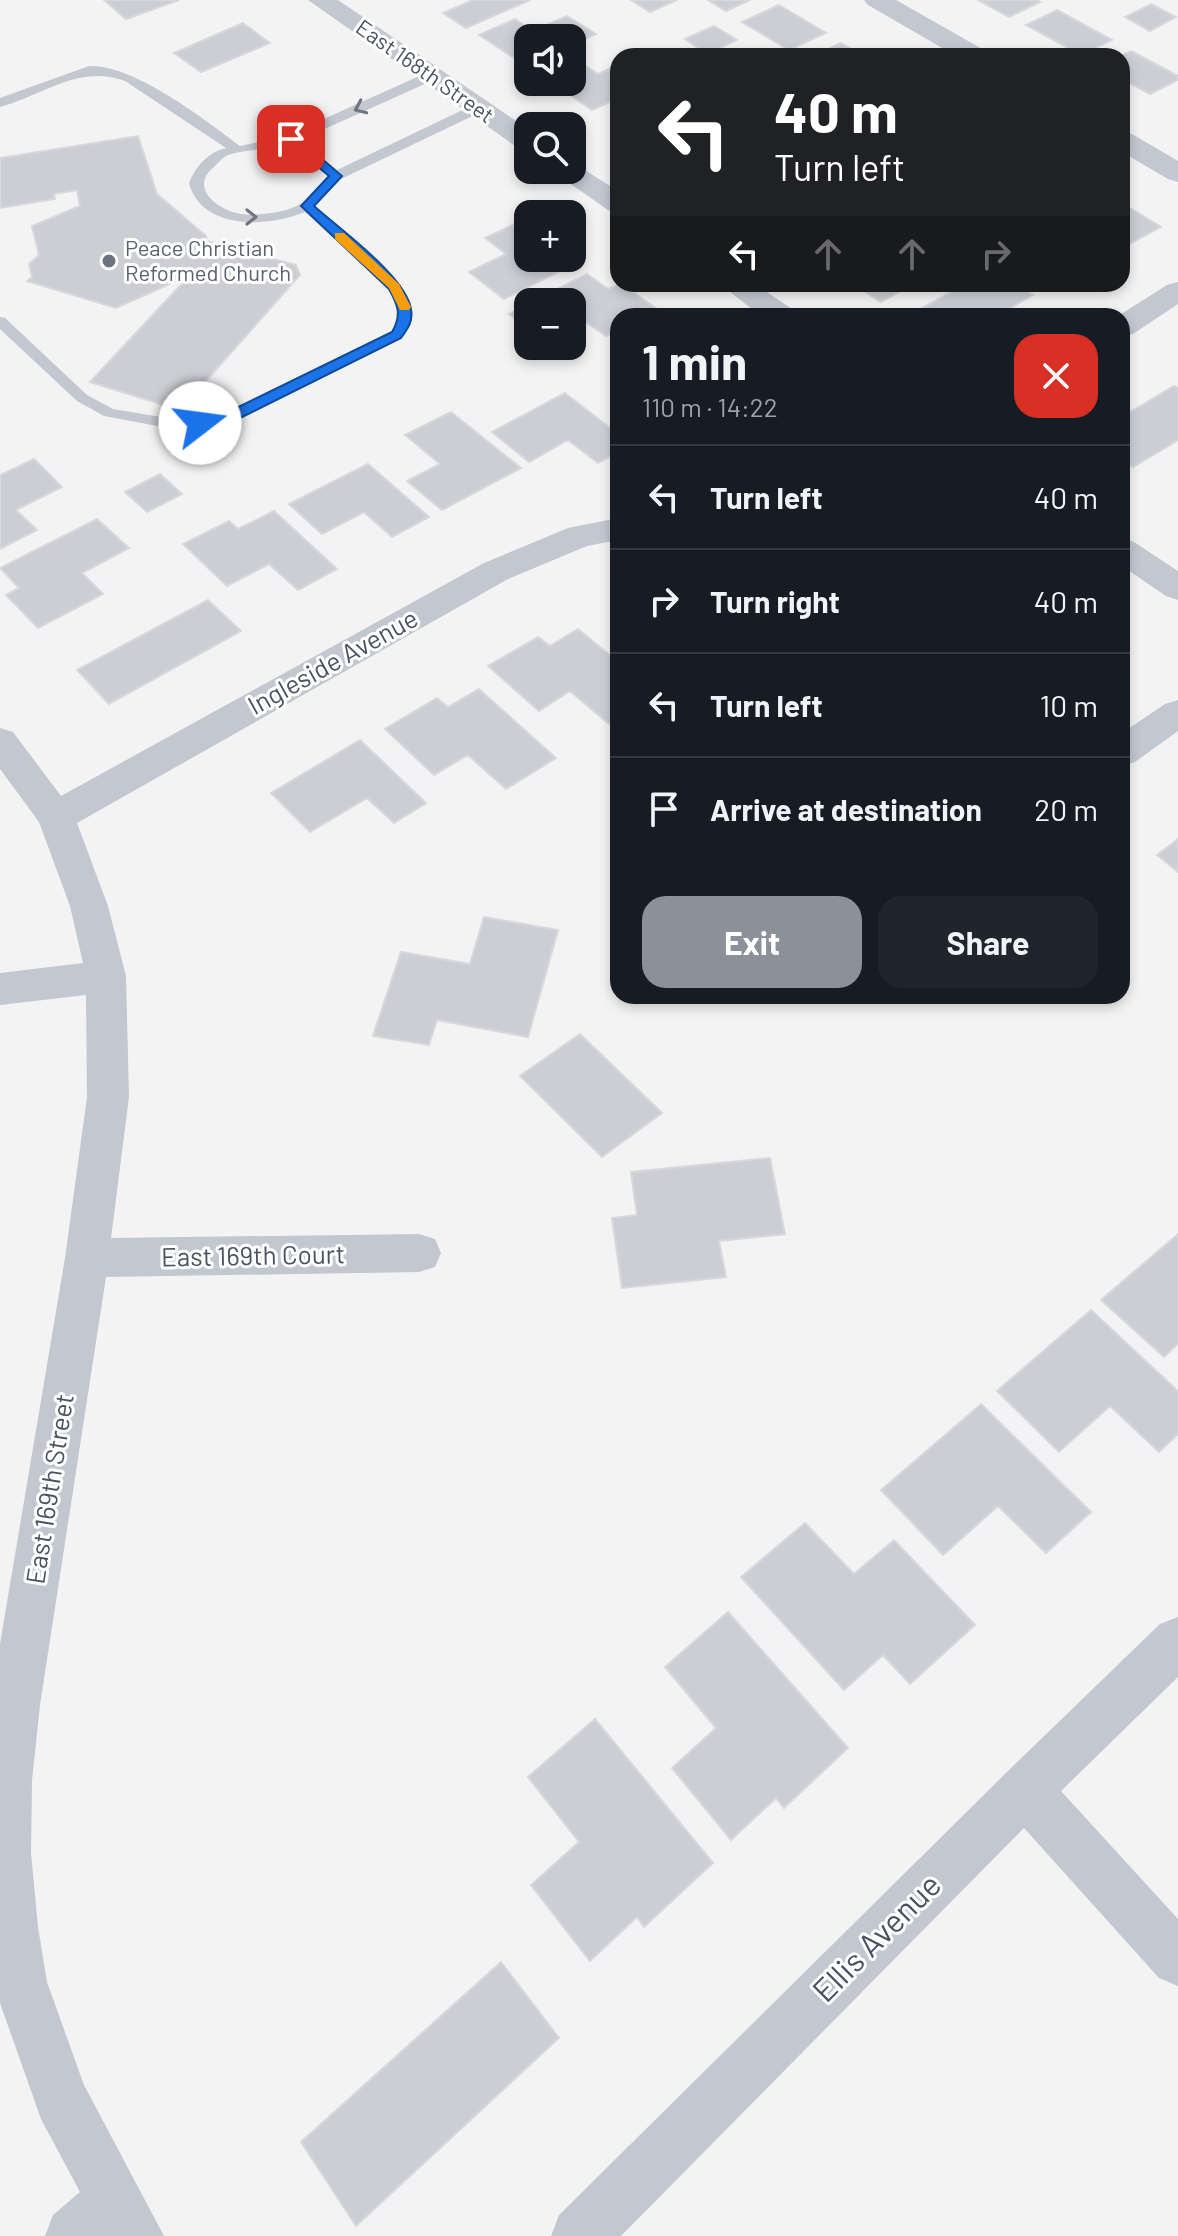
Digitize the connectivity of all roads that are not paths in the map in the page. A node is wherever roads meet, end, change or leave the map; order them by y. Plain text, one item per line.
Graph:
1 (321, 0) edge
2 (877, 0) edge
3 (961, 48) edge
4 (431, 76) junction
5 (0, 103) edge
6 (478, 108) junction
7 (514, 132) edge
8 (291, 139) junction
9 (1130, 145) edge
10 (235, 148) junction
11 (1178, 173) edge
12 (336, 176) junction
13 (586, 182) edge
14 (610, 198) edge
15 (307, 206) junction
16 (1178, 291) edge
17 (746, 292) edge
18 (770, 308) edge
19 (0, 321) edge
20 (1130, 322) edge
21 (610, 530) edge
22 (1130, 555) edge
23 (1178, 588) edge
24 (1178, 713) edge
25 (0, 742) edge
26 (1130, 746) edge
27 (56, 817) junction
28 (106, 976) junction
29 (0, 989) edge
30 (419, 1253) dead end
31 (87, 1258) junction
32 (1178, 1642) edge
33 (1025, 1790) junction
34 (1178, 1959) edge
35 (107, 2224) edge
36 (580, 2236) edge

1 - 4 street, East 168th Street
2 - 3 street
4 - 6 street, East 168th Street
4 -> 8 lane
5 - 10 lane
6 - 7 street, East 168th Street
6 - 12 lane
8 - 10 lane
8 - 12 lane
9 - 11 street
10 -> 15 lane
12 - 15 lane
13 - 14 street
15 - 19 lane
16 - 20 street
17 - 18 street
21 - 27 street, Ingleside Avenue
22 - 23 street
24 - 26 street
25 - 27 street, East 169th Street
27 - 28 street, East 169th Street
28 - 29 street
28 - 31 street, East 169th Street
30 - 31 street, East 169th Court
31 - 35 street, East 169th Street
32 - 33 street, Ellis Avenue
33 - 34 street
33 - 36 street, Ellis Avenue

